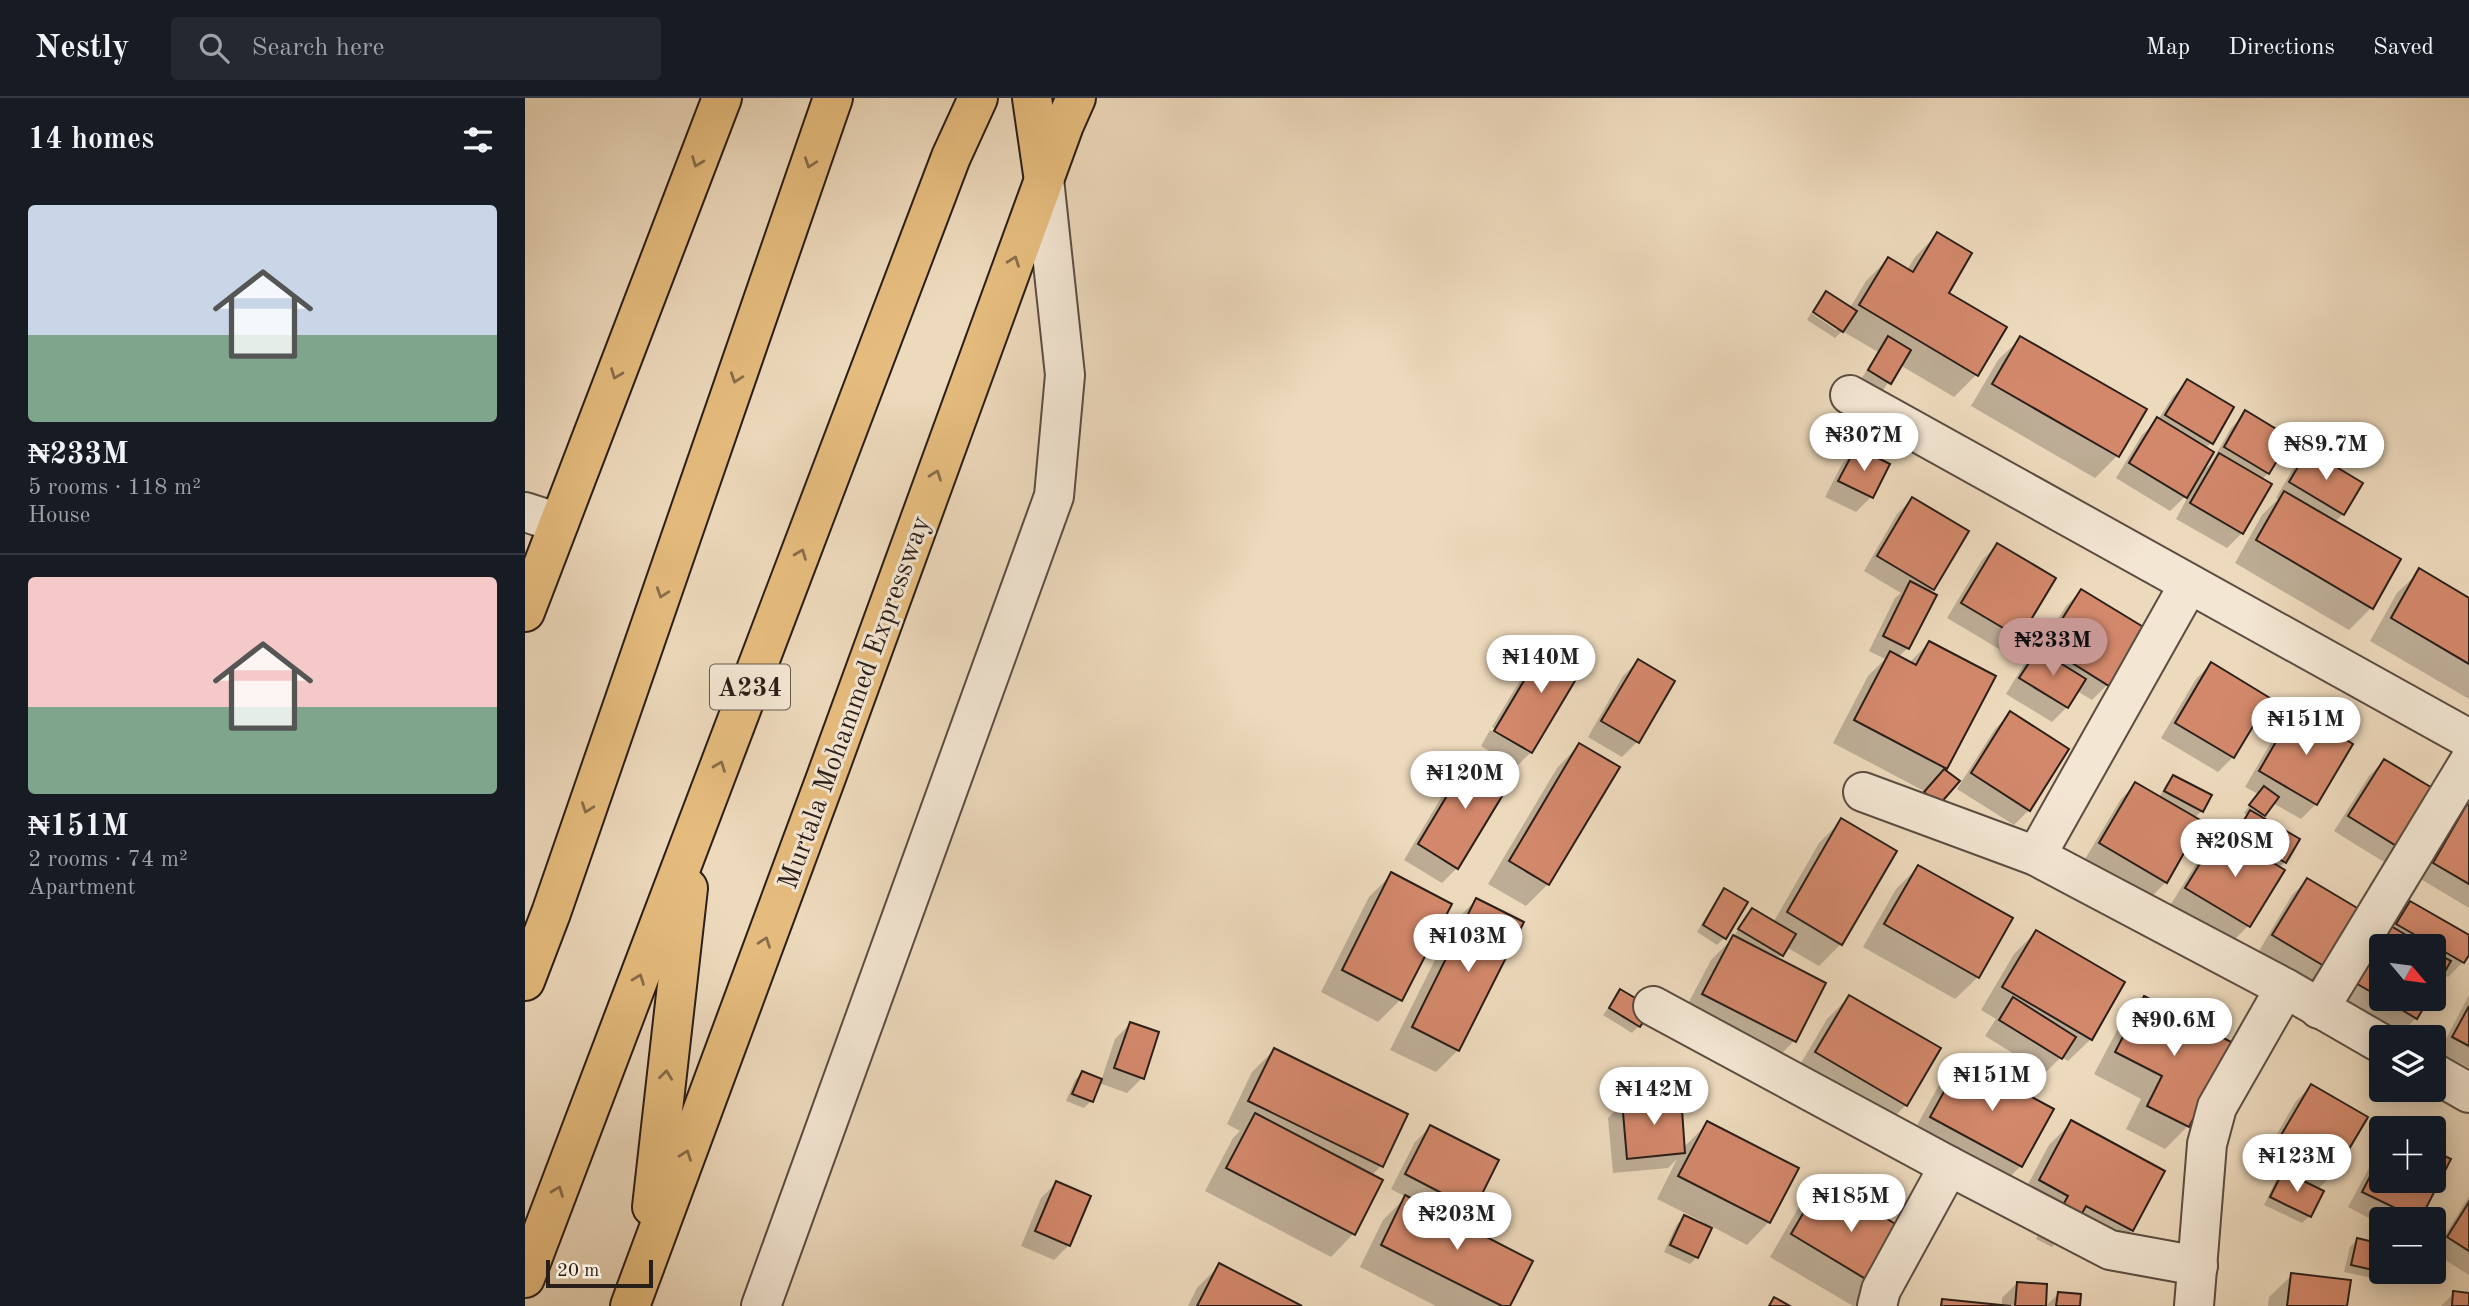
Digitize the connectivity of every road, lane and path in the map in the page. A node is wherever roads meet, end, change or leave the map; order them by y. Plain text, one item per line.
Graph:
1 (722, 98) edge
2 (833, 98) edge
3 (978, 98) edge
4 (1032, 98) edge
5 (1076, 98) edge
6 (1044, 179) junction
7 (1850, 394) dead end
8 (542, 518) edge
9 (2189, 584) junction
10 (525, 612) edge
11 (2469, 739) edge
12 (2469, 762) edge
13 (1864, 792) dead end
14 (695, 830) junction
15 (2036, 856) junction
16 (525, 981) edge
17 (2285, 988) junction
18 (1653, 1006) dead end
19 (2319, 1009) junction
20 (2369, 1037) edge
21 (2446, 1080) edge
22 (2469, 1093) edge
23 (1949, 1166) junction
24 (645, 1265) junction
25 (2197, 1266) junction
26 (525, 1278) edge
27 (630, 1306) edge
28 (761, 1306) edge
29 (1877, 1306) edge
30 (2194, 1306) edge

1 -> 8 highway
2 -> 16 highway
14 -> 3 highway, A234
4 - 6 highway
5 - 6 highway, Murtala Mohammed Expressway
24 -> 6 highway, Murtala Mohammed Expressway
6 - 28 street
7 - 9 street
8 - 10 highway
9 - 11 street
9 - 15 street
12 - 19 street
13 - 15 street
24 -> 14 highway
26 -> 14 highway, A234
15 - 17 street
17 - 19 street
17 - 25 street
18 - 23 street
19 - 20 street
21 - 22 street
23 - 25 street
23 - 29 street
24 - 27 highway, Murtala Mohammed Expressway
25 - 30 street

